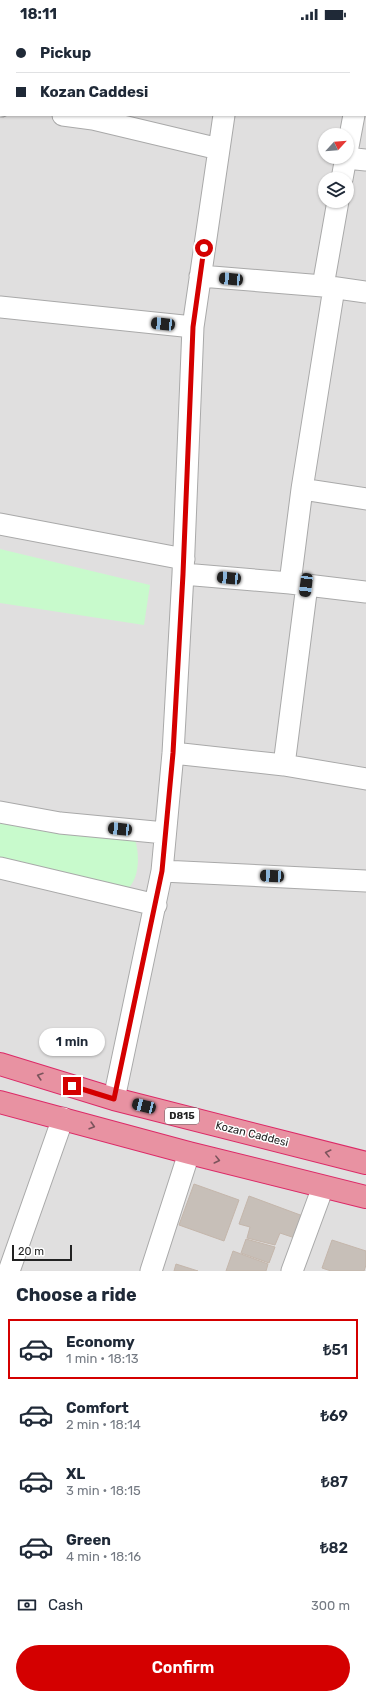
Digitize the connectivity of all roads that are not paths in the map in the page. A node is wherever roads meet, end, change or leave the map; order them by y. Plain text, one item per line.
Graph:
1 (78, 116) edge
2 (224, 116) edge
3 (354, 116) edge
4 (93, 117) edge
5 (353, 128) edge
6 (218, 149) junction
7 (337, 208) edge
8 (200, 276) junction
9 (328, 287) junction
10 (366, 292) edge
11 (0, 307) edge
12 (193, 327) junction
13 (302, 489) junction
14 (366, 499) edge
15 (0, 524) edge
16 (183, 566) junction
17 (298, 584) junction
18 (366, 592) edge
19 (173, 753) junction
20 (284, 765) junction
21 (366, 779) edge
22 (0, 812) edge
23 (165, 833) junction
24 (0, 868) edge
25 (162, 871) junction
26 (366, 881) edge
27 (156, 905) junction
28 (0, 1064) edge
29 (114, 1099) junction
30 (0, 1102) edge
31 (63, 1118) junction
32 (189, 1153) junction
33 (366, 1163) edge
34 (323, 1187) junction
35 (366, 1198) edge
36 (9, 1271) edge
37 (151, 1271) edge
38 (292, 1271) edge

1 - 4 street
2 - 6 street
3 - 5 street
4 - 6 street
6 - 8 street
7 - 9 street
8 - 9 street
8 - 12 street
9 - 10 street
9 - 13 street
11 - 12 street
12 - 16 street
13 - 14 street
13 - 17 street
15 - 16 street
16 - 17 street
16 - 19 street
17 - 18 street
17 - 20 street
19 - 20 street
19 - 23 street
20 - 21 street
22 - 23 street
23 - 25 street
24 - 27 street
25 - 26 street
25 - 27 street
27 - 29 street
29 -> 28 highway, Kozan Caddesi / D815
33 -> 29 highway, Kozan Caddesi / D815
30 - 31 highway
31 -> 32 highway
31 - 36 street
32 -> 34 highway
32 - 37 street
34 - 35 highway
34 - 38 street

